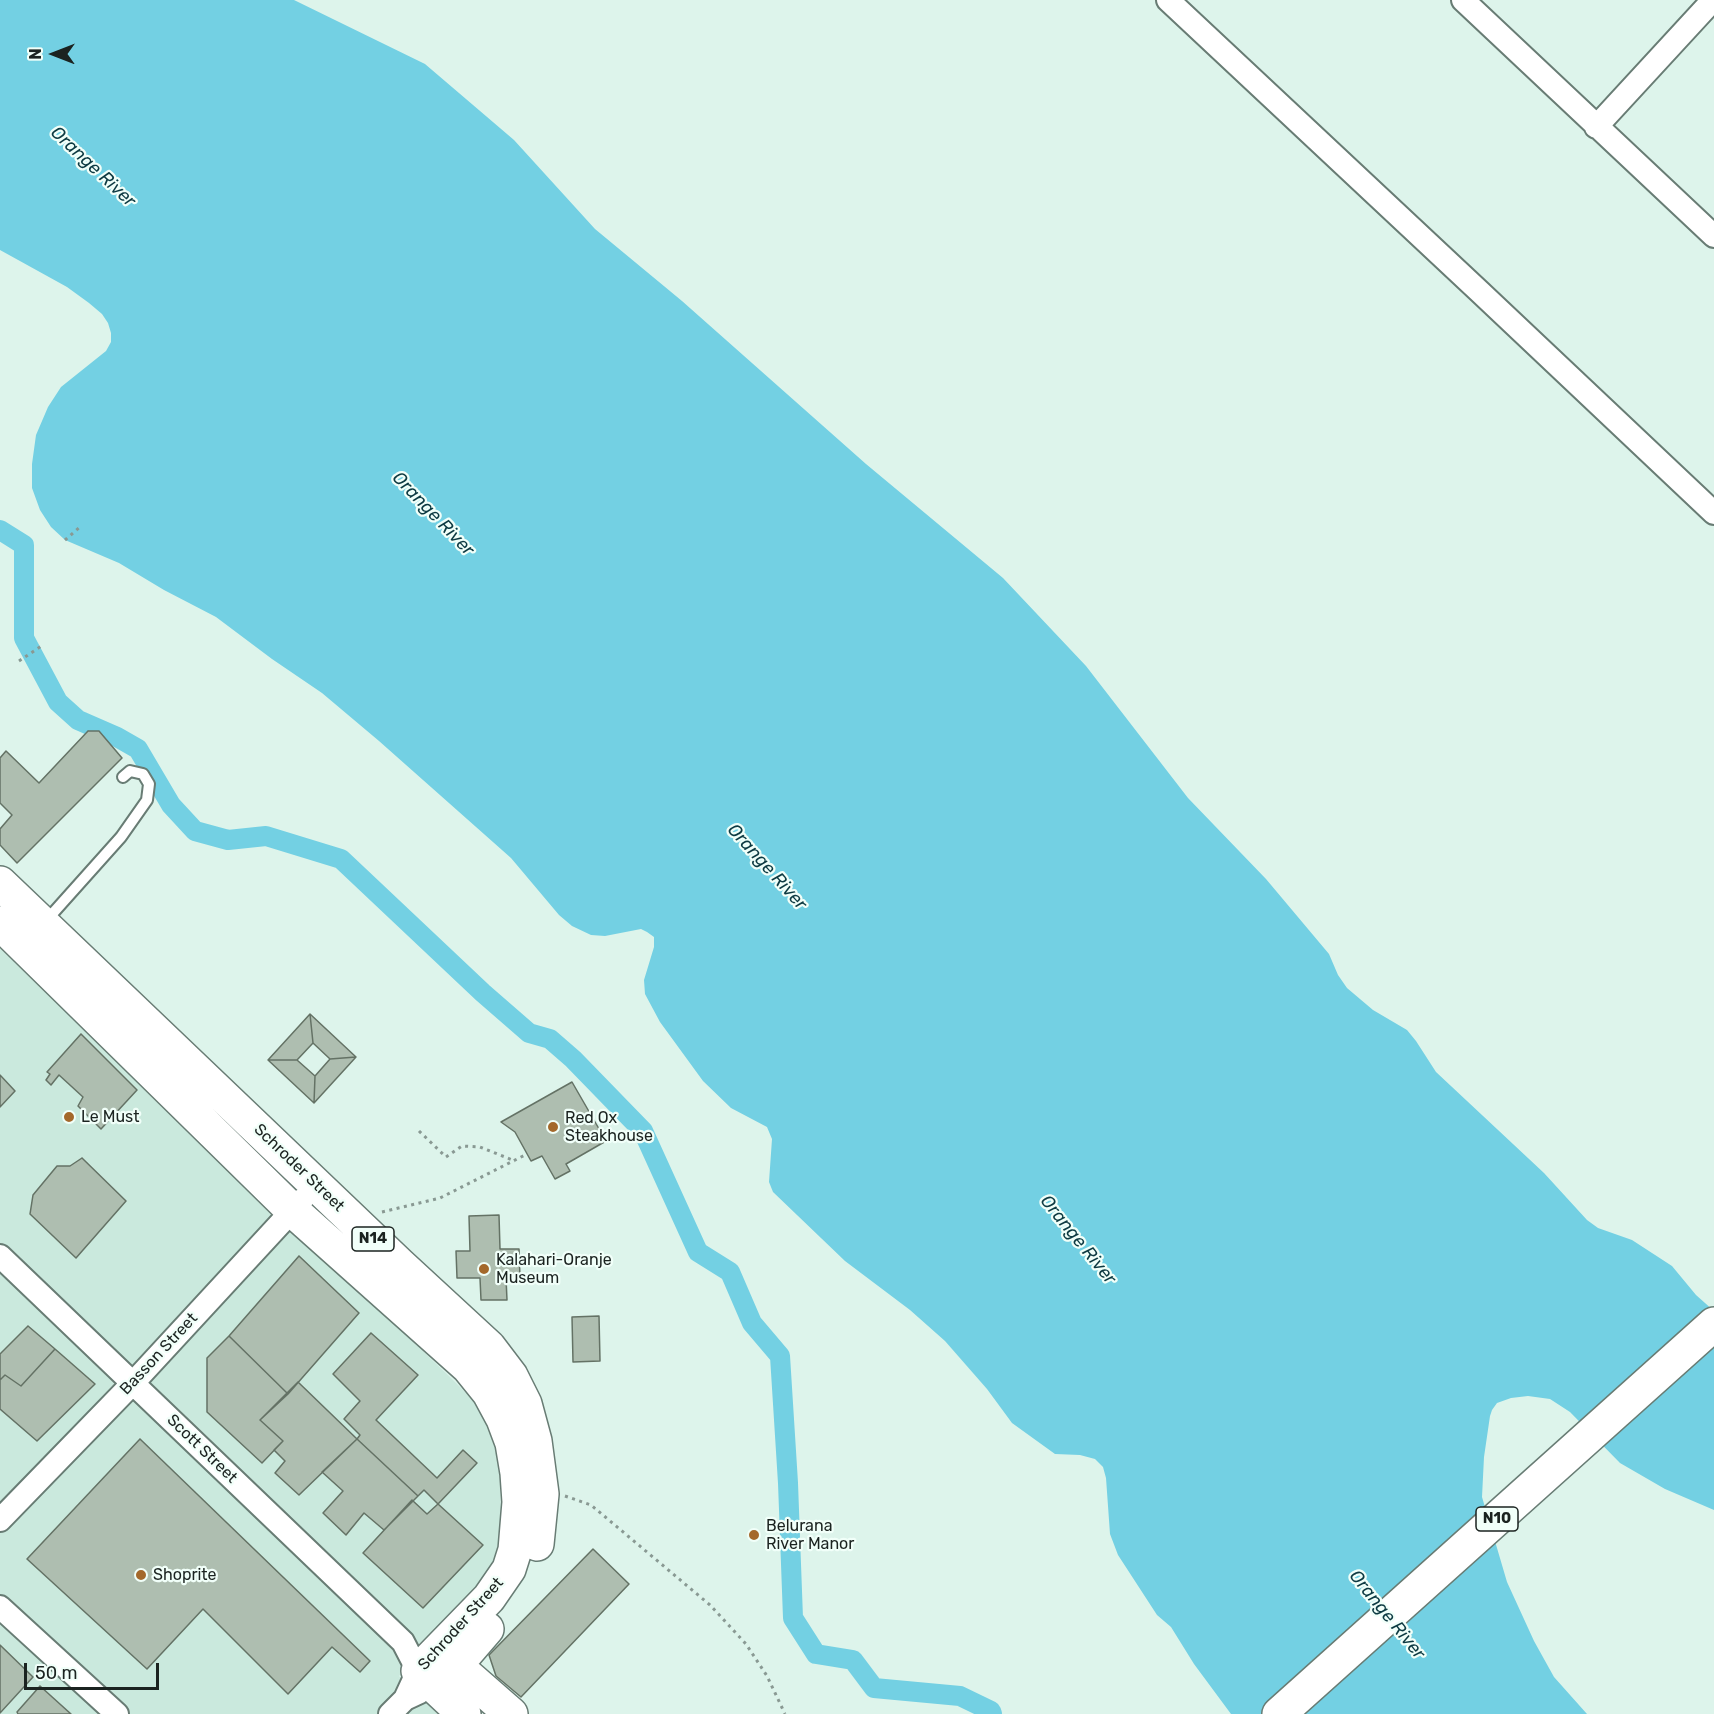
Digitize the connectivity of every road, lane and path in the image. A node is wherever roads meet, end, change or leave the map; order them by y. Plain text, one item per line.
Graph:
1 (1168, 0) edge
2 (1463, 0) edge
3 (1713, 0) edge
4 (1596, 127) junction
5 (1714, 236) edge
6 (1714, 513) edge
7 (80, 527) dead end
8 (65, 540) dead end
9 (43, 645) dead end
10 (21, 659) dead end
11 (123, 777) dead end
12 (0, 883) edge
13 (15, 923) edge
14 (419, 1131) dead end
15 (528, 1154) dead end
16 (515, 1161) junction
17 (316, 1185) junction
18 (292, 1210) junction
19 (374, 1215) dead end
20 (0, 1256) edge
21 (1714, 1324) edge
22 (133, 1383) junction
23 (0, 1520) edge
24 (0, 1607) edge
25 (423, 1681) edge
26 (117, 1714) edge
27 (464, 1714) edge
28 (512, 1714) edge
29 (1279, 1714) edge

1 - 6 street
2 - 4 street
3 - 4 street
4 - 5 street
7 - 8 path
9 - 10 path
11 - 13 lane
12 - 13 highway, Schroder Street / N14
13 - 17 highway, Schroder Street / N14
13 - 18 highway, Schroder Street / N14
14 - 16 path
15 - 16 path
16 - 19 path
17 - 18 street, Basson Street
17 - 25 highway, Schroder Street / N14
18 - 22 street, Basson Street
18 - 25 highway, Schroder Street / N14
20 - 22 street, Scott Street
21 - 29 highway, N10
22 - 23 street, Basson Street
22 - 25 street, Scott Street
24 - 26 street
25 - 27 highway, Scott Street
25 - 28 highway, Scott Street

